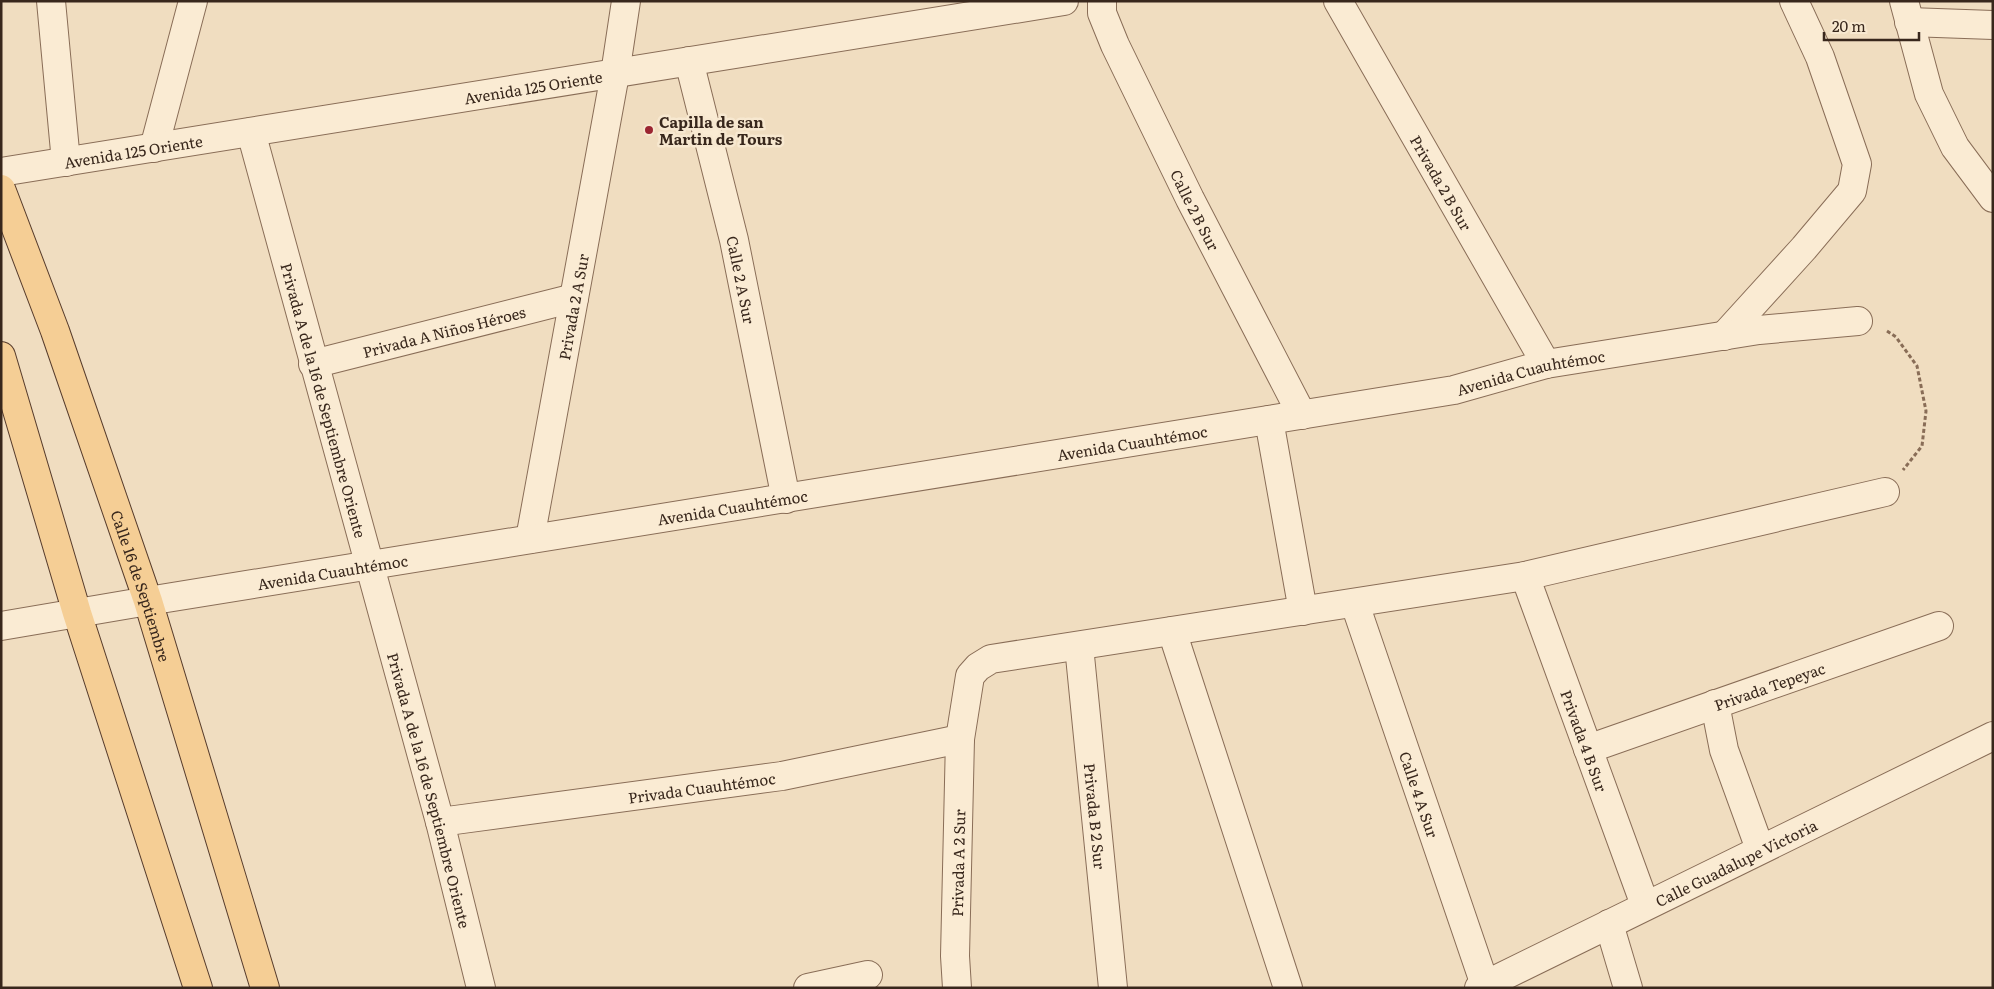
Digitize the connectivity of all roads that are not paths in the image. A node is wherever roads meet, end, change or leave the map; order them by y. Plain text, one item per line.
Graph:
1 (51, 1) edge
2 (194, 1) edge
3 (626, 1) edge
4 (1064, 1) edge
5 (1102, 1) edge
6 (1338, 1) edge
7 (1794, 1) edge
8 (1907, 12) edge
9 (1993, 25) edge
10 (689, 62) junction
11 (615, 74) junction
12 (251, 132) junction
13 (154, 148) junction
14 (66, 162) junction
15 (1, 172) edge
16 (1, 189) edge
17 (1993, 198) edge
18 (574, 298) junction
19 (1858, 321) road end
20 (1724, 336) junction
21 (1, 356) edge
22 (313, 364) junction
23 (1546, 364) junction
24 (1302, 415) junction
25 (1269, 420) junction
26 (1885, 492) road end
27 (786, 499) junction
28 (530, 539) junction
29 (370, 565) junction
30 (1525, 576) junction
31 (148, 601) junction
32 (1354, 604) junction
33 (1303, 611) junction
34 (77, 613) junction
35 (1, 626) edge
36 (1938, 626) dead end
37 (1172, 631) junction
38 (1078, 646) junction
39 (1715, 704) junction
40 (1993, 736) edge
41 (960, 739) junction
42 (1588, 749) junction
43 (440, 822) junction
44 (1760, 849) junction
45 (1645, 905) junction
46 (1609, 924) junction
47 (868, 975) dead end
48 (1482, 986) edge
49 (198, 988) edge
50 (265, 988) edge
51 (481, 988) edge
52 (808, 988) edge
53 (957, 988) edge
54 (1113, 988) edge
55 (1288, 988) edge
56 (1628, 988) edge

1 - 14 street
2 - 13 street
3 - 11 street
4 - 10 street, Avenida 125 Oriente
5 - 24 street, Calle 2 B Sur
6 - 23 street, Privada 2 B Sur
7 - 20 street
8 - 9 street
8 - 17 street
10 - 11 street, Avenida 125 Oriente
10 - 27 street, Calle 2 A Sur
11 - 12 street, Avenida 125 Oriente
11 - 18 street, Privada 2 A Sur
12 - 13 street, Avenida 125 Oriente
12 - 22 street, Privada A de la 16 de Septiembre Oriente
13 - 14 street, Avenida 125 Oriente
14 - 15 street, Avenida 125 Oriente
16 - 31 main road, Calle 16 de Septiembre
18 - 22 street, Privada A Niños Héroes
18 - 28 street, Privada 2 A Sur
19 - 20 street, Avenida Cuauhtémoc
20 - 23 street, Avenida Cuauhtémoc
21 - 34 main road
22 - 29 street, Privada A de la 16 de Septiembre Oriente
23 - 24 street, Avenida Cuauhtémoc
24 - 25 street, Avenida Cuauhtémoc
25 - 27 street, Avenida Cuauhtémoc
25 - 33 street
26 - 30 street
27 - 28 street, Avenida Cuauhtémoc
28 - 29 street, Avenida Cuauhtémoc
29 - 31 street, Avenida Cuauhtémoc
29 - 43 street, Privada A de la 16 de Septiembre Oriente
30 - 32 street
30 - 42 street, Privada 4 B Sur
31 - 34 street, Avenida Cuauhtémoc
31 - 50 main road, Calle 16 de Septiembre
32 - 33 street
32 - 48 street, Calle 4 A Sur
33 - 37 street
34 - 35 street, Avenida Cuauhtémoc
34 - 49 main road
36 - 39 street, Privada Tepeyac
37 - 38 street
37 - 55 street
38 - 41 street
38 - 54 street, Privada B 2 Sur
39 - 42 street
39 - 44 street, Privada Tepeyac
40 - 44 street, Calle Guadalupe Victoria
41 - 43 street, Privada Cuauhtémoc
41 - 53 street, Privada A 2 Sur
42 - 45 street, Privada 4 B Sur
43 - 51 street, Privada A de la 16 de Septiembre Oriente
44 - 45 street, Calle Guadalupe Victoria
45 - 46 street, Calle Guadalupe Victoria
46 - 48 street, Calle Guadalupe Victoria
46 - 56 street
47 - 52 street

